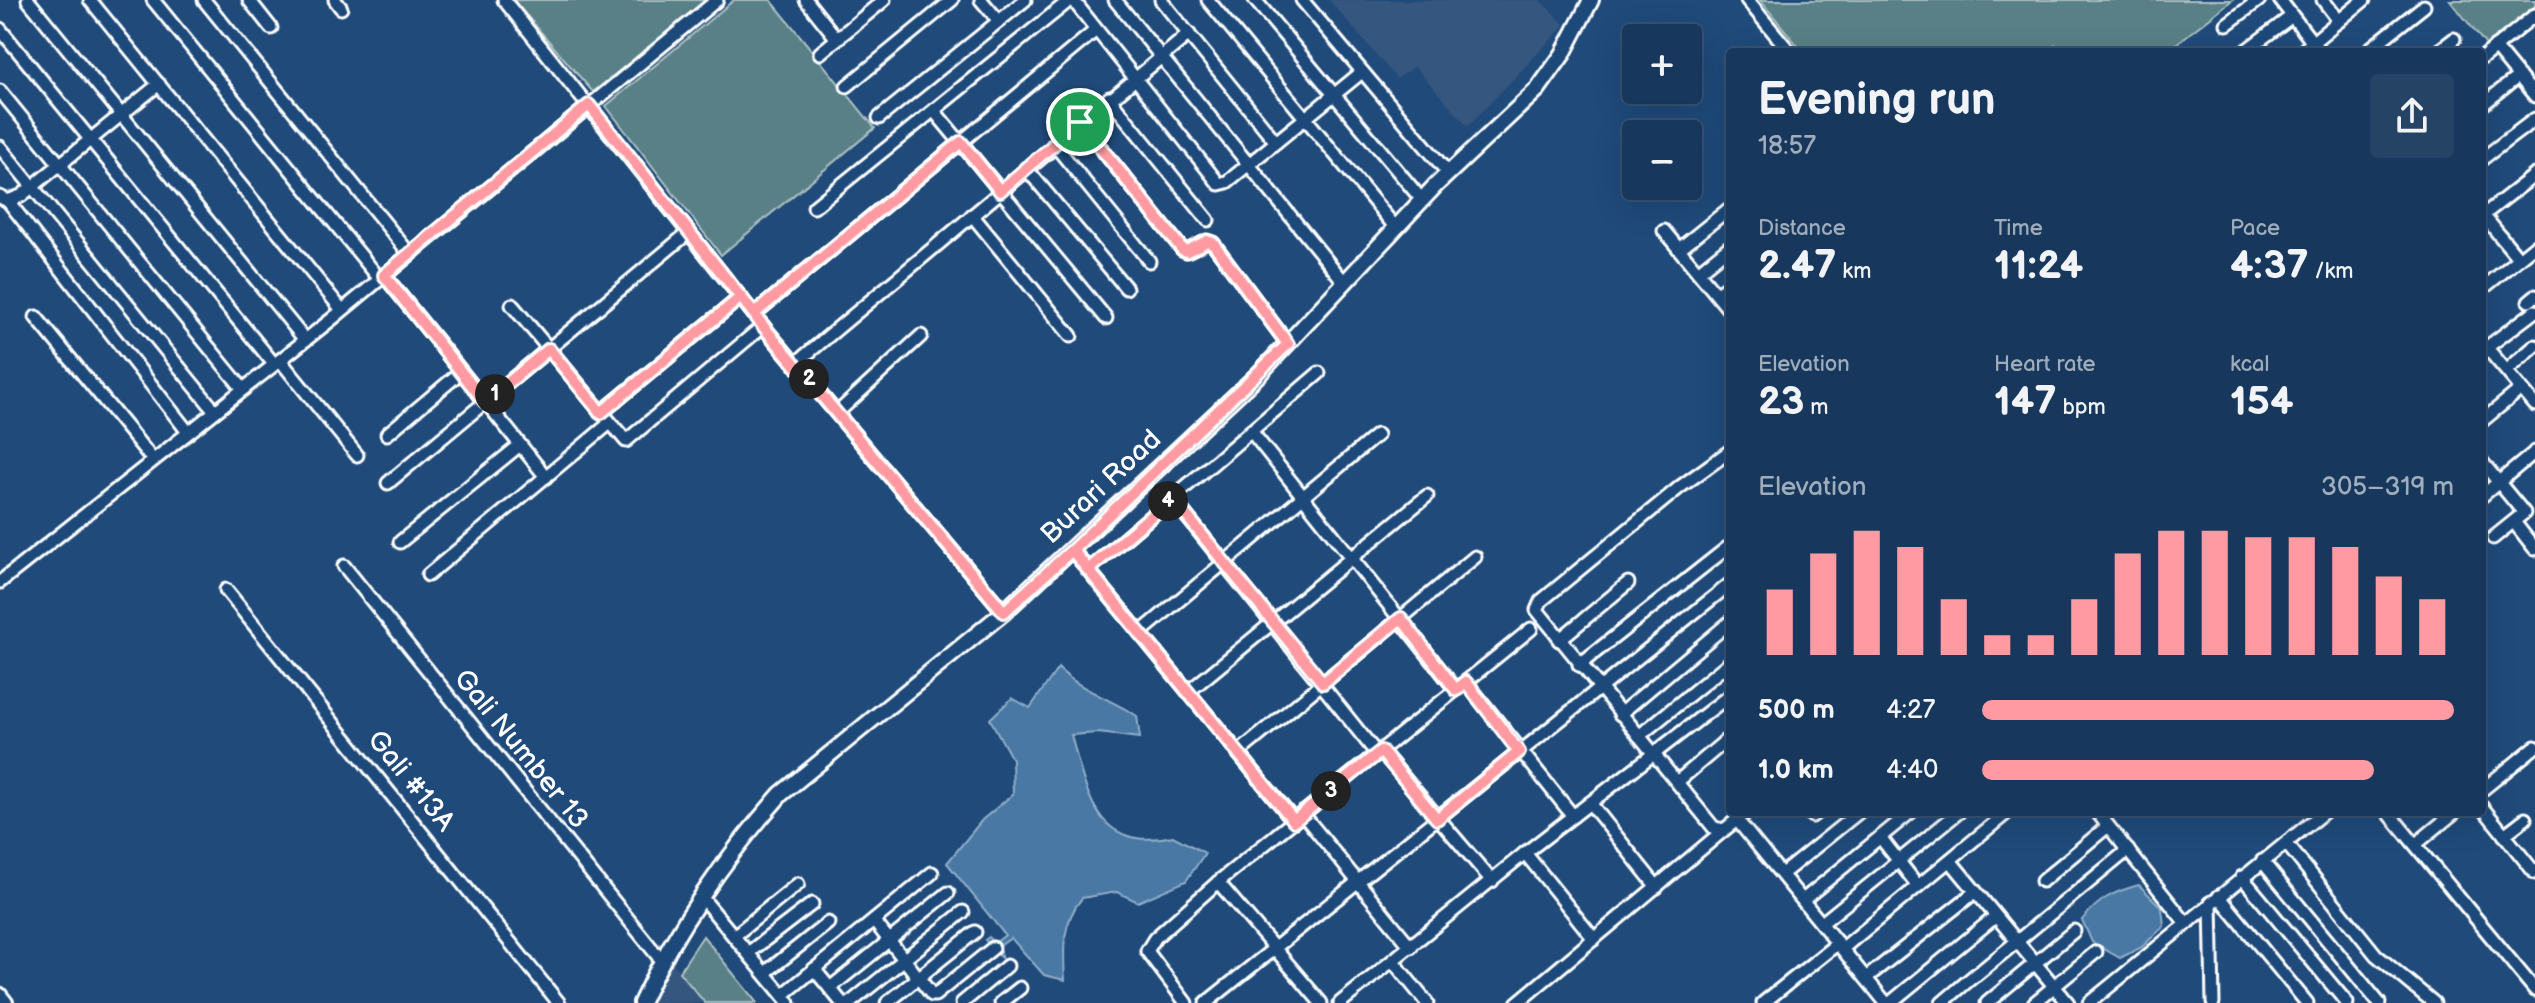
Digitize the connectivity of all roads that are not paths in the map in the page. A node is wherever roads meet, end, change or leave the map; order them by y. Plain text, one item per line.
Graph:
1 (28, 0) edge
2 (90, 0) edge
3 (153, 0) edge
4 (204, 0) edge
5 (268, 0) edge
6 (504, 0) edge
7 (717, 0) edge
8 (806, 0) edge
9 (952, 0) edge
10 (981, 0) edge
11 (1025, 0) edge
12 (1072, 0) edge
13 (1115, 0) edge
14 (1161, 0) edge
15 (1208, 0) edge
16 (1255, 0) edge
17 (1302, 0) edge
18 (1591, 0) edge
19 (1747, 0) edge
20 (2259, 0) edge
21 (2280, 0) edge
22 (2323, 0) edge
23 (2364, 0) edge
24 (879, 2) edge
25 (253, 5) edge
26 (2424, 6) dead end
27 (2535, 15) edge
28 (2292, 16) junction
29 (999, 21) junction
30 (2339, 21) junction
31 (2227, 24) dead end
32 (271, 28) dead end
33 (0, 29) edge
34 (1096, 30) junction
35 (1189, 34) junction
36 (837, 39) junction
37 (2454, 39) dead end
38 (2316, 47) edge
39 (2495, 47) junction
40 (1787, 48) edge
41 (2249, 48) edge
42 (2371, 48) edge
43 (2442, 48) edge
44 (820, 53) dead end
45 (2486, 55) edge
46 (1161, 56) junction
47 (1362, 72) junction
48 (2519, 76) junction
49 (1133, 78) junction
50 (159, 84) junction
51 (847, 86) dead end
52 (0, 91) edge
53 (1334, 96) junction
54 (2535, 96) edge
55 (1109, 98) junction
56 (2486, 102) edge
57 (589, 105) junction
58 (935, 112) junction
59 (121, 115) junction
60 (879, 118) dead end
61 (2535, 119) edge
62 (1303, 120) junction
63 (1080, 122) junction
64 (91, 140) junction
65 (961, 142) junction
66 (1276, 142) junction
67 (1054, 144) junction
68 (0, 147) edge
69 (2486, 156) edge
70 (1249, 164) junction
71 (60, 165) junction
72 (1026, 168) junction
73 (1448, 173) junction
74 (2535, 175) edge
75 (33, 187) junction
76 (1000, 191) junction
77 (4, 199) edge
78 (1422, 200) junction
79 (814, 207) dead end
80 (1726, 211) edge
81 (2486, 214) edge
82 (972, 215) junction
83 (1208, 220) dead end
84 (2486, 221) edge
85 (1396, 228) junction
86 (1664, 231) dead end
87 (689, 232) junction
88 (2535, 246) edge
89 (1679, 249) junction
90 (1726, 249) edge
91 (409, 253) junction
92 (1149, 261) dead end
93 (2514, 263) junction
94 (1698, 272) junction
95 (381, 276) junction
96 (1345, 283) junction
97 (2486, 284) edge
98 (1726, 287) edge
99 (1126, 288) dead end
100 (1717, 294) junction
101 (741, 297) junction
102 (2533, 303) edge
103 (512, 305) dead end
104 (1726, 306) edge
105 (342, 310) junction
106 (754, 314) junction
107 (36, 317) dead end
108 (1106, 318) dead end
109 (763, 326) junction
110 (921, 336) dead end
111 (1071, 336) dead end
112 (305, 340) junction
113 (1288, 344) junction
114 (2535, 346) edge
115 (2486, 348) edge
116 (549, 349) junction
117 (2486, 352) edge
118 (277, 362) junction
119 (795, 364) junction
120 (2512, 366) dead end
121 (461, 372) junction
122 (1319, 373) dead end
123 (243, 389) junction
124 (2521, 389) junction
125 (485, 402) junction
126 (2535, 405) edge
127 (215, 411) junction
128 (601, 413) junction
129 (837, 413) junction
130 (2486, 418) edge
131 (610, 423) junction
132 (1251, 431) junction
133 (188, 432) junction
134 (387, 434) dead end
135 (1377, 435) dead end
136 (520, 445) junction
137 (2535, 452) edge
138 (357, 455) dead end
139 (1726, 455) edge
140 (153, 460) junction
141 (2486, 467) edge
142 (546, 477) junction
143 (2499, 482) junction
144 (388, 483) dead end
145 (2486, 493) edge
146 (1427, 496) dead end
147 (1303, 497) junction
148 (1172, 498) junction
149 (2514, 522) junction
150 (2493, 538) dead end
151 (400, 542) dead end
152 (1726, 549) edge
153 (2535, 549) edge
154 (1072, 550) junction
155 (1352, 557) junction
156 (1475, 557) dead end
157 (1224, 563) junction
158 (344, 566) dead end
159 (1088, 570) junction
160 (428, 575) dead end
161 (0, 582) edge
162 (1628, 583) dead end
163 (1726, 587) edge
164 (226, 590) dead end
165 (1004, 612) junction
166 (1401, 618) junction
167 (1273, 622) junction
168 (1726, 625) edge
169 (1531, 629) dead end
170 (1140, 633) junction
171 (1559, 640) junction
172 (1579, 665) junction
173 (1726, 665) edge
174 (1323, 683) junction
175 (1461, 686) junction
176 (1599, 689) junction
177 (1188, 692) junction
178 (1726, 698) edge
179 (1620, 714) junction
180 (1639, 736) junction
181 (1726, 740) edge
182 (2535, 747) edge
183 (1519, 752) junction
184 (1238, 753) junction
185 (1379, 753) junction
186 (1654, 755) junction
187 (1677, 782) junction
188 (2486, 787) edge
189 (1590, 803) junction
190 (2486, 812) edge
191 (1573, 816) junction
192 (1742, 816) edge
193 (1854, 816) edge
194 (1906, 816) edge
195 (1954, 816) edge
196 (2003, 816) edge
197 (2100, 816) edge
198 (2319, 816) edge
199 (2392, 816) edge
200 (2450, 816) edge
201 (1298, 817) junction
202 (1437, 819) junction
203 (2525, 819) dead end
204 (1737, 820) junction
205 (2108, 826) junction
206 (1724, 830) junction
207 (2504, 835) junction
208 (1880, 837) junction
209 (2286, 843) junction
210 (2416, 844) junction
211 (2128, 850) junction
212 (1525, 853) junction
213 (1898, 861) junction
214 (2262, 861) junction
215 (1953, 864) dead end
216 (2534, 868) edge
217 (932, 873) dead end
218 (1782, 874) junction
219 (2242, 877) junction
220 (1492, 881) junction
221 (2042, 881) dead end
222 (1218, 882) junction
223 (1358, 883) junction
224 (798, 884) dead end
225 (1918, 886) junction
226 (1657, 887) junction
227 (1975, 892) junction
228 (948, 893) dead end
229 (703, 899) junction
230 (2215, 899) junction
231 (1803, 900) junction
232 (812, 904) dead end
233 (963, 912) dead end
234 (1995, 917) junction
235 (874, 921) junction
236 (2185, 922) junction
237 (828, 923) dead end
238 (1822, 923) junction
239 (2074, 931) dead end
240 (975, 932) dead end
241 (734, 936) junction
242 (1594, 939) junction
243 (889, 941) junction
244 (2016, 942) junction
245 (1840, 946) junction
246 (1411, 947) junction
247 (993, 948) dead end
248 (1276, 950) junction
249 (2096, 952) dead end
250 (748, 953) junction
251 (904, 959) junction
252 (661, 960) junction
253 (1393, 961) junction
254 (2035, 964) junction
255 (1007, 966) dead end
256 (814, 969) junction
257 (765, 973) junction
258 (918, 977) junction
259 (1866, 978) junction
260 (2054, 987) junction
261 (830, 988) junction
262 (1020, 988) dead end
263 (2535, 990) edge
264 (0, 994) edge
265 (933, 998) edge
266 (786, 999) edge
267 (7, 1003) edge
268 (559, 1003) edge
269 (641, 1003) edge
270 (842, 1003) edge
271 (850, 1003) edge
272 (887, 1003) edge
273 (962, 1003) edge
274 (1001, 1003) edge
275 (1186, 1003) edge
276 (1206, 1003) edge
277 (1321, 1003) edge
278 (1340, 1003) edge
279 (1427, 1003) edge
280 (1517, 1003) edge
281 (1763, 1003) edge
282 (1888, 1003) edge
283 (1942, 1003) edge
284 (1987, 1003) edge
285 (2034, 1003) edge
286 (2068, 1003) edge
287 (2089, 1003) edge
288 (2213, 1003) edge
289 (2307, 1003) edge
290 (2347, 1003) edge
291 (2379, 1003) edge
292 (2434, 1003) edge

1 - 59 street
2 - 50 street
3 - 95 street
4 - 91 street
5 - 25 street
6 - 57 street
7 - 57 street
8 - 36 street
9 - 51 street
10 - 29 street
11 - 29 street
12 - 34 street
12 - 58 street
13 - 46 street
14 - 35 street
15 - 62 street
16 - 53 street
17 - 47 street
18 - 73 main road, Burari Road
19 - 40 street
20 - 31 street
21 - 28 street
22 - 30 street
23 - 30 street
24 - 36 street
25 - 32 street
26 - 42 street
27 - 39 street
28 - 38 street
28 - 41 street
29 - 60 street
30 - 38 street
33 - 64 street
34 - 49 street
34 - 65 street
35 - 46 street
35 - 66 street
36 - 44 street
37 - 43 street
39 - 45 street
39 - 48 street
46 - 49 street
46 - 70 street
47 - 53 street
47 - 73 street
48 - 54 street
48 - 56 street
49 - 55 street
49 - 70 street
50 - 59 street
50 - 105 street
52 - 71 street
53 - 62 street
53 - 78 street
55 - 63 street
55 - 83 street
57 - 87 street
57 - 91 street
58 - 65 street
58 - 79 street
59 - 64 street
59 - 112 street
61 - 69 street
62 - 66 street
62 - 85 street
63 - 67 street
63 - 113 street
64 - 71 street
64 - 118 street
65 - 76 street
65 - 106 street
66 - 70 street
67 - 72 street
67 - 92 street
68 - 75 street
70 - 96 street
71 - 75 street
71 - 123 street
72 - 76 street
72 - 99 street
73 - 78 main road, Burari Road
74 - 81 street
75 - 77 street
75 - 127 street
76 - 82 street
76 - 108 street
77 - 133 street
78 - 85 main road, Burari Road
80 - 89 street
82 - 111 street
82 - 119 street
84 - 93 street
85 - 96 main road, Burari Road
86 - 89 street
87 - 101 street
87 - 116 street
88 - 93 street
89 - 94 street
90 - 94 street
91 - 95 street
93 - 97 street
94 - 100 street
95 - 105 street
95 - 121 street
96 - 113 main road, Burari Road
98 - 100 street
100 - 104 street
101 - 106 street
101 - 128 street
102 - 115 street
103 - 116 street
105 - 112 street
106 - 109 street
107 - 140 street
109 - 119 street
109 - 131 street
110 - 129 street
112 - 118 street
113 - 154 main road, Burari Road
114 - 120 street
116 - 125 street
116 - 128 street
117 - 124 street
118 - 123 street
118 - 138 street
119 - 129 street
121 - 125 street
121 - 134 street
122 - 132 street
123 - 127 street
124 - 126 street
124 - 130 street
125 - 136 street
125 - 144 street
127 - 133 street
128 - 131 street
129 - 165 street
131 - 142 street
132 - 147 street
132 - 148 street
133 - 140 street
135 - 147 street
136 - 142 street
136 - 151 street
137 - 143 street
139 - 171 street
140 - 161 street
141 - 143 street
142 - 160 street
143 - 145 street
143 - 149 street
146 - 155 street
147 - 155 street
147 - 157 street
148 - 157 street
148 - 159 street
149 - 150 street
149 - 153 street
152 - 172 street
154 - 159 street
154 - 165 main road, Burari Road
155 - 166 street
155 - 167 street
156 - 166 street
157 - 167 street
157 - 170 street
158 - 252 street, Gali Number 13
159 - 170 street
162 - 171 street
163 - 176 street
164 - 268 street, Gali #13A
165 - 229 main road, Burari Road
166 - 174 street
166 - 175 street
167 - 174 street
167 - 177 street
168 - 179 street
169 - 175 street
170 - 177 street
171 - 172 street
172 - 176 street
173 - 180 street
174 - 184 street
174 - 185 street
175 - 183 street
175 - 185 street
176 - 179 street
176 - 183 street
177 - 184 street
178 - 186 street
179 - 180 street
180 - 186 street
181 - 187 street
182 - 188 street
183 - 191 street
183 - 202 street
184 - 201 street
185 - 201 street
185 - 202 street
186 - 187 street
186 - 189 street
187 - 206 street
189 - 191 street
189 - 226 street
190 - 207 street
191 - 212 street
192 - 204 street
193 - 218 street
194 - 208 street
195 - 213 street
196 - 225 street
197 - 205 street
198 - 209 street
199 - 210 street
200 - 210 street
201 - 222 street
201 - 223 street
202 - 220 street
202 - 223 street
203 - 207 street
204 - 206 street
204 - 218 street
205 - 211 street
205 - 221 street
206 - 226 street
207 - 216 street
208 - 213 street
208 - 231 street
209 - 214 street
209 - 292 street
210 - 263 street
211 - 236 street
211 - 244 street
212 - 220 street
212 - 242 street
213 - 225 street
213 - 238 street
214 - 219 street
214 - 291 street
215 - 227 street
217 - 235 street
218 - 231 street
219 - 230 street
219 - 290 street
220 - 246 street
222 - 248 street
222 - 275 street
223 - 246 street
223 - 248 street
224 - 241 street
225 - 245 street
226 - 242 street
227 - 234 street
227 - 259 street
228 - 243 street
229 - 241 street
229 - 252 main road, Burari Road
230 - 236 street
230 - 288 street
230 - 289 street
231 - 238 street
232 - 250 street
233 - 251 street
234 - 244 street
234 - 282 street
235 - 243 street
235 - 256 street
236 - 287 street
237 - 257 street
238 - 245 street
239 - 254 street
240 - 258 street
241 - 250 street
242 - 280 street
243 - 251 street
243 - 261 street
244 - 254 street
244 - 283 street
245 - 259 street
245 - 281 street
246 - 253 street
247 - 265 street
248 - 276 street
248 - 277 street
249 - 260 street
250 - 257 street
251 - 258 street
251 - 271 street
252 - 269 main road, Burari Road
253 - 278 street
253 - 279 street
254 - 260 street
254 - 284 street
255 - 273 street
256 - 261 street
256 - 266 street
257 - 266 street
258 - 265 street
258 - 272 street
259 - 282 street
260 - 285 street
260 - 286 street
261 - 270 street
262 - 274 street
264 - 267 street

